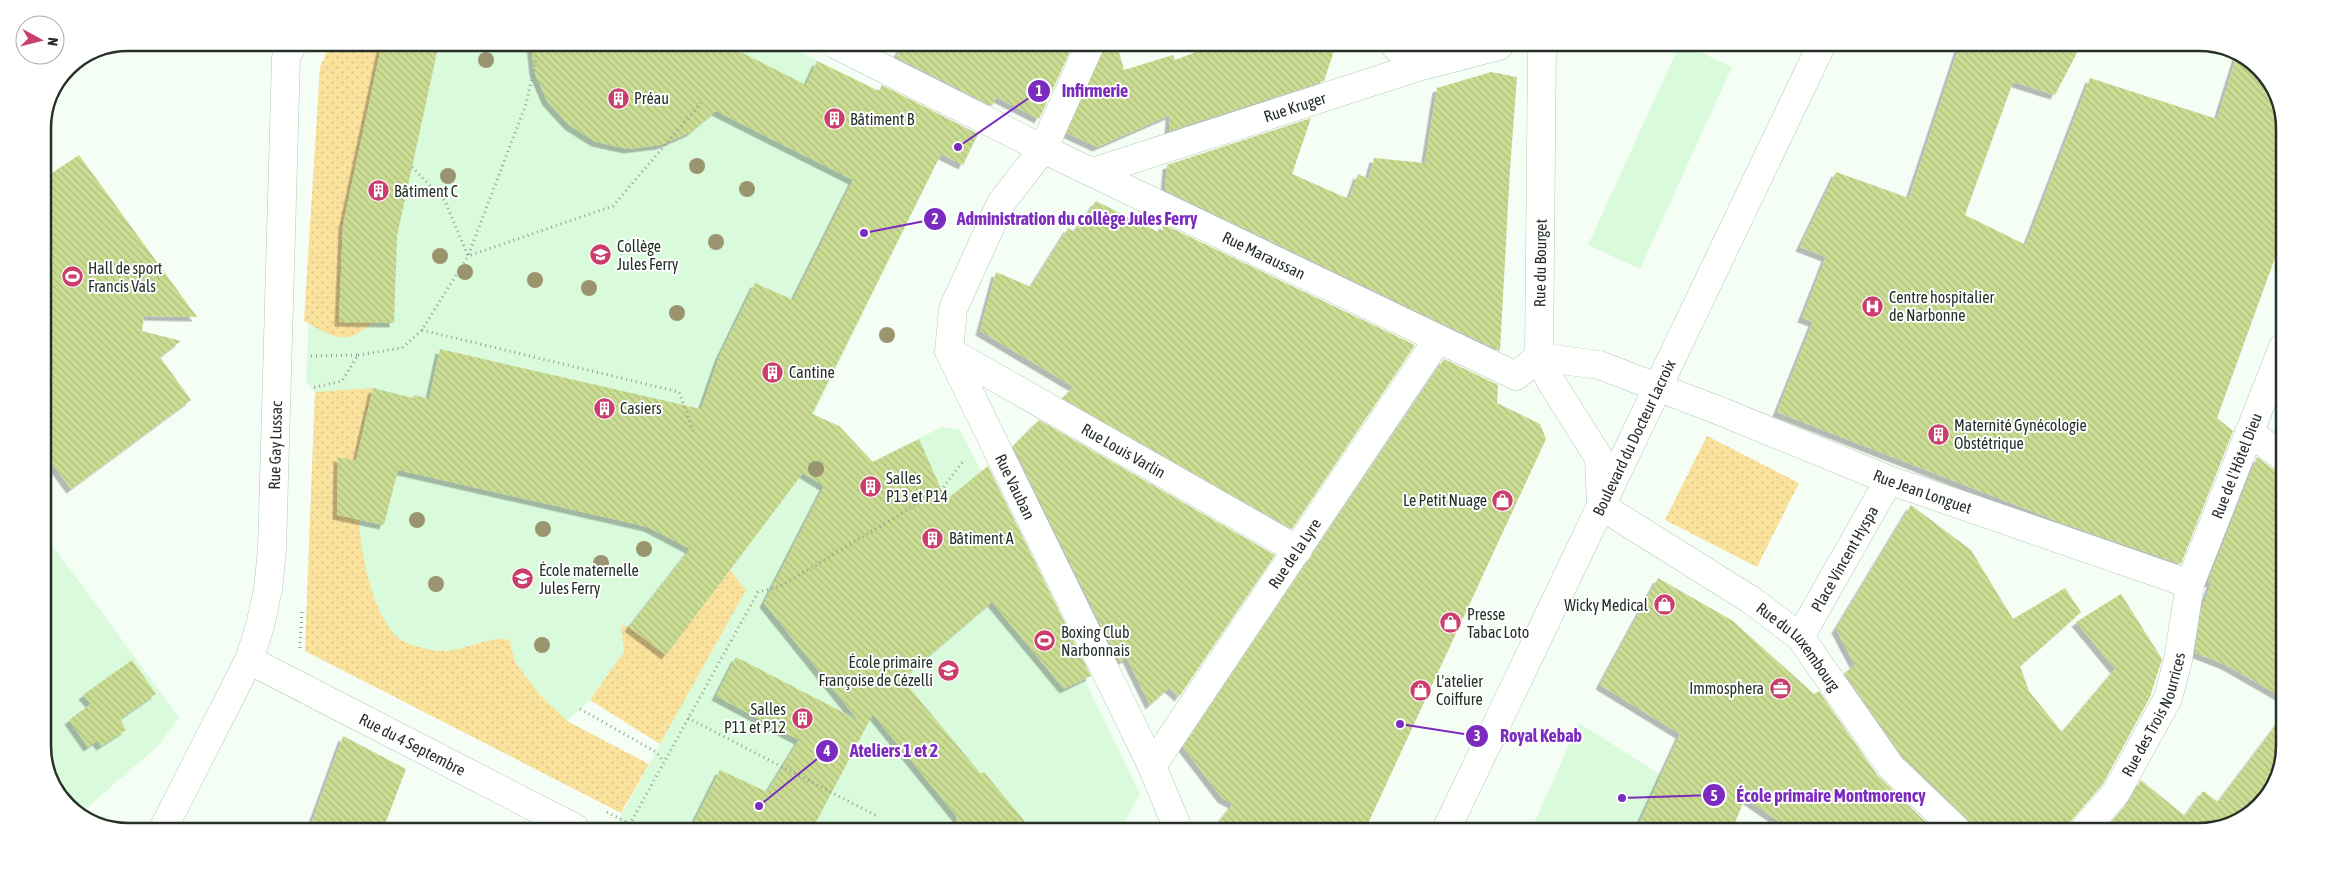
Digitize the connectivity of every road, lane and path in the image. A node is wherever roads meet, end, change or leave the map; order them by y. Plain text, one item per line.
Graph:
1 (289, 51) edge
2 (538, 51) edge
3 (849, 51) edge
4 (1087, 51) edge
5 (1401, 51) edge
6 (1480, 51) edge
7 (1542, 51) edge
8 (1819, 51) edge
9 (1418, 67) junction
10 (700, 103) dead end
11 (1043, 149) junction
12 (412, 167) dead end
13 (1093, 172) junction
14 (468, 256) junction
15 (422, 330) junction
16 (1438, 339) junction
17 (949, 351) junction
18 (358, 355) junction
19 (278, 356) junction
20 (1539, 357) junction
21 (2276, 364) edge
22 (1658, 388) junction
23 (311, 398) dead end
24 (988, 431) junction
25 (2249, 432) junction
26 (694, 433) dead end
27 (2276, 452) edge
28 (1889, 480) junction
29 (1601, 506) junction
30 (1298, 550) junction
31 (2190, 584) junction
32 (302, 605) dead end
33 (1800, 637) junction
34 (300, 654) dead end
35 (249, 660) junction
36 (580, 708) dead end
37 (688, 718) junction
38 (664, 762) junction
39 (1152, 766) junction
40 (604, 810) dead end
41 (877, 816) dead end
42 (166, 823) edge
43 (565, 823) edge
44 (628, 823) edge
45 (631, 823) edge
46 (1176, 823) edge
47 (1449, 823) edge
48 (1950, 823) edge
49 (2090, 823) edge

1 - 19 street, Rue Gay Lussac
2 - 14 path
3 - 11 street, Rue Maraussan
4 - 11 street
5 - 9 street
6 - 9 street, Rue Kruger
7 - 20 street, Rue du Bourget
8 - 22 street, Boulevard du Docteur Lacroix
9 - 13 street, Rue Kruger
10 - 14 path
11 - 13 street, Rue Maraussan
11 - 17 street
12 - 14 path
13 - 16 street, Rue Maraussan
14 - 15 path
15 - 18 path
15 - 26 path
16 - 20 street, Rue Maraussan
16 - 30 street, Rue de la Lyre
17 - 24 street, Rue Vauban
17 - 30 street, Rue Louis Varlin
18 - 19 path
18 - 23 path
19 - 35 street, Rue Gay Lussac
20 - 22 street
20 - 29 street
21 - 25 street, Rue de l'Hôtel Dieu
22 - 28 street, Rue Jean Longuet
22 - 29 street, Boulevard du Docteur Lacroix
24 - 37 path
24 - 39 street, Rue Vauban
25 - 27 street
25 - 31 street, Rue de l'Hôtel Dieu
28 - 31 street, Rue Jean Longuet
28 - 33 street, Place Vincent Hyspa
29 - 33 street, Rue du Luxembourg
29 - 47 street, Boulevard du Docteur Lacroix
30 - 39 street, Rue de la Lyre
31 - 49 street, Rue des Trois Nourrices
32 - 34 path
33 - 48 street, Rue du Luxembourg
35 - 42 street, Rue Gay Lussac
35 - 43 street, Rue du 4 Septembre
36 - 38 path
37 - 38 path
37 - 41 path
38 - 45 path
39 - 46 street, Rue Vauban
40 - 44 path

